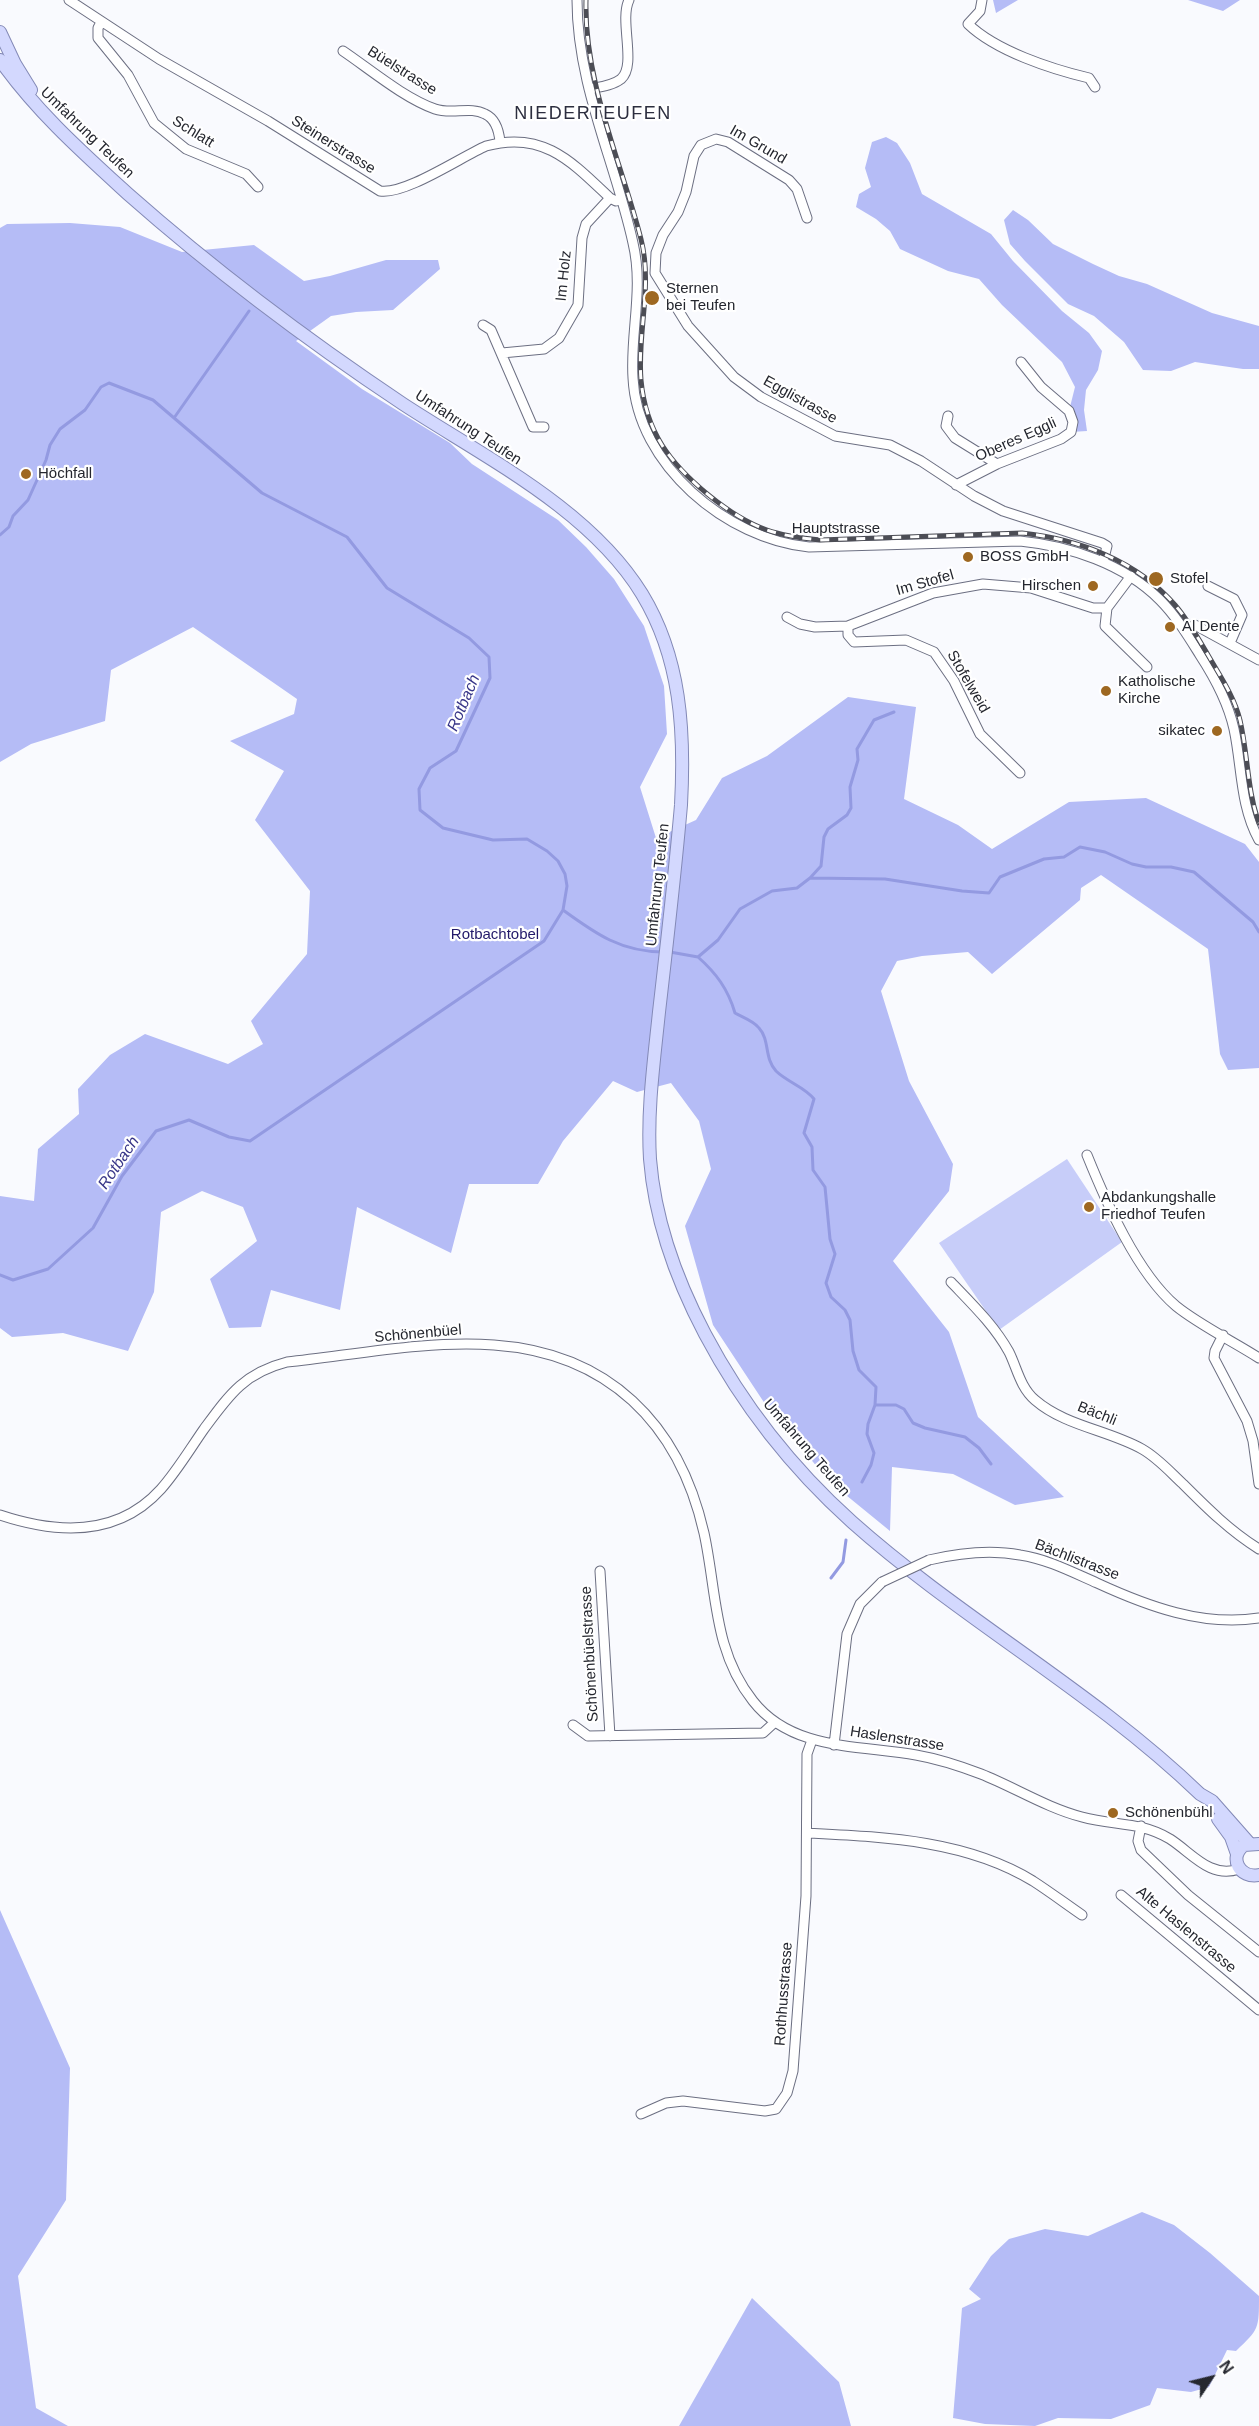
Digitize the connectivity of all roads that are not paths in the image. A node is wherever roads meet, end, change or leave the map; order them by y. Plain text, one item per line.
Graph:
1 (69, 0) edge
2 (577, 0) edge
3 (629, 0) edge
4 (982, 0) edge
5 (101, 22) junction
6 (0, 32) edge
7 (343, 51) dead end
8 (0, 60) edge
9 (0, 76) edge
10 (18, 84) junction
11 (1095, 87) dead end
12 (589, 89) junction
13 (52, 124) junction
14 (500, 142) junction
15 (258, 186) dead end
16 (610, 198) junction
17 (621, 199) junction
18 (807, 218) dead end
19 (638, 272) junction
20 (655, 273) junction
21 (483, 325) dead end
22 (502, 353) junction
23 (1021, 362) dead end
24 (948, 416) dead end
25 (544, 427) dead end
26 (997, 464) junction
27 (956, 484) junction
28 (1104, 562) junction
29 (1131, 576) junction
30 (1208, 586) dead end
31 (1107, 608) junction
32 (787, 617) dead end
33 (848, 626) junction
34 (1184, 630) junction
35 (1230, 643) junction
36 (1259, 660) edge
37 (1147, 667) dead end
38 (1020, 774) dead end
39 (1259, 840) edge
40 (1087, 1155) dead end
41 (951, 1282) dead end
42 (1222, 1335) junction
43 (1259, 1358) edge
44 (1259, 1484) edge
45 (0, 1515) edge
46 (704, 1533) joint
47 (1259, 1549) edge
48 (600, 1571) dead end
49 (1259, 1618) edge
50 (775, 1722) junction
51 (573, 1725) dead end
52 (610, 1736) junction
53 (812, 1740) junction
54 (834, 1745) junction
55 (1200, 1794) junction
56 (1141, 1826) junction
57 (807, 1833) junction
58 (1254, 1844) edge
59 (1237, 1854) junction
60 (1239, 1869) junction
61 (1259, 1875) edge
62 (1121, 1895) dead end
63 (1082, 1915) dead end
64 (1259, 1952) edge
65 (1259, 2010) edge
66 (641, 2114) dead end

1 - 5 street, Steinerstrasse
2 - 12 street, Hauptstrasse
3 - 12 street
4 - 11 street
5 - 14 street, Steinerstrasse
5 - 15 street, Schlatt
6 - 13 main road
7 - 14 street, Büelstrasse
8 - 10 main road, Umfahrung Teufen
9 - 10 main road
10 - 13 main road, Umfahrung Teufen
12 - 17 street, Hauptstrasse
13 - 55 main road, Umfahrung Teufen
14 - 16 street, Steinerstrasse
16 - 17 street
16 - 22 street, Im Holz
17 - 19 street, Hauptstrasse
18 - 20 street, Im Grund
19 - 20 street
19 - 28 street, Hauptstrasse
20 - 27 street, Egglistrasse
21 - 22 street
22 - 25 street
23 - 26 street, Oberes Eggli
24 - 26 street
26 - 27 street, Oberes Eggli
27 - 28 street, Egglistrasse
28 - 29 street, Hauptstrasse
29 - 31 street
29 - 34 street, Hauptstrasse
30 - 35 street
31 - 33 street, Im Stofel
31 - 37 street
32 - 33 street, Im Stofel
33 - 38 street, Stofelweid
34 - 35 street
34 - 39 street, Hauptstrasse
35 - 36 street
40 - 42 street
41 - 47 street, Bächli
42 - 43 street
42 - 44 street
45 - 46 street, Schönenbüel
46 - 50 street, Haslenstrasse
48 - 52 street, Schönenbüelstrasse
49 - 54 street, Bächlistrasse, bridge
50 - 52 street, Schönenbüelstrasse
50 - 53 street, Haslenstrasse
51 - 52 street, Schönenbüelstrasse
53 - 54 street, Haslenstrasse
53 - 57 street, Rothhusstrasse
54 - 56 street, Haslenstrasse
55 - 58 main road, Umfahrung Teufen
55 - 59 main road, Umfahrung Teufen
56 - 60 street, Haslenstrasse
56 - 64 street, Alte Haslenstrasse
57 - 63 street
57 - 66 street, Rothhusstrasse
58 - 59 main road
59 - 60 main road, Umfahrung Teufen
60 - 61 main road
62 - 65 street, Alte Haslenstrasse

